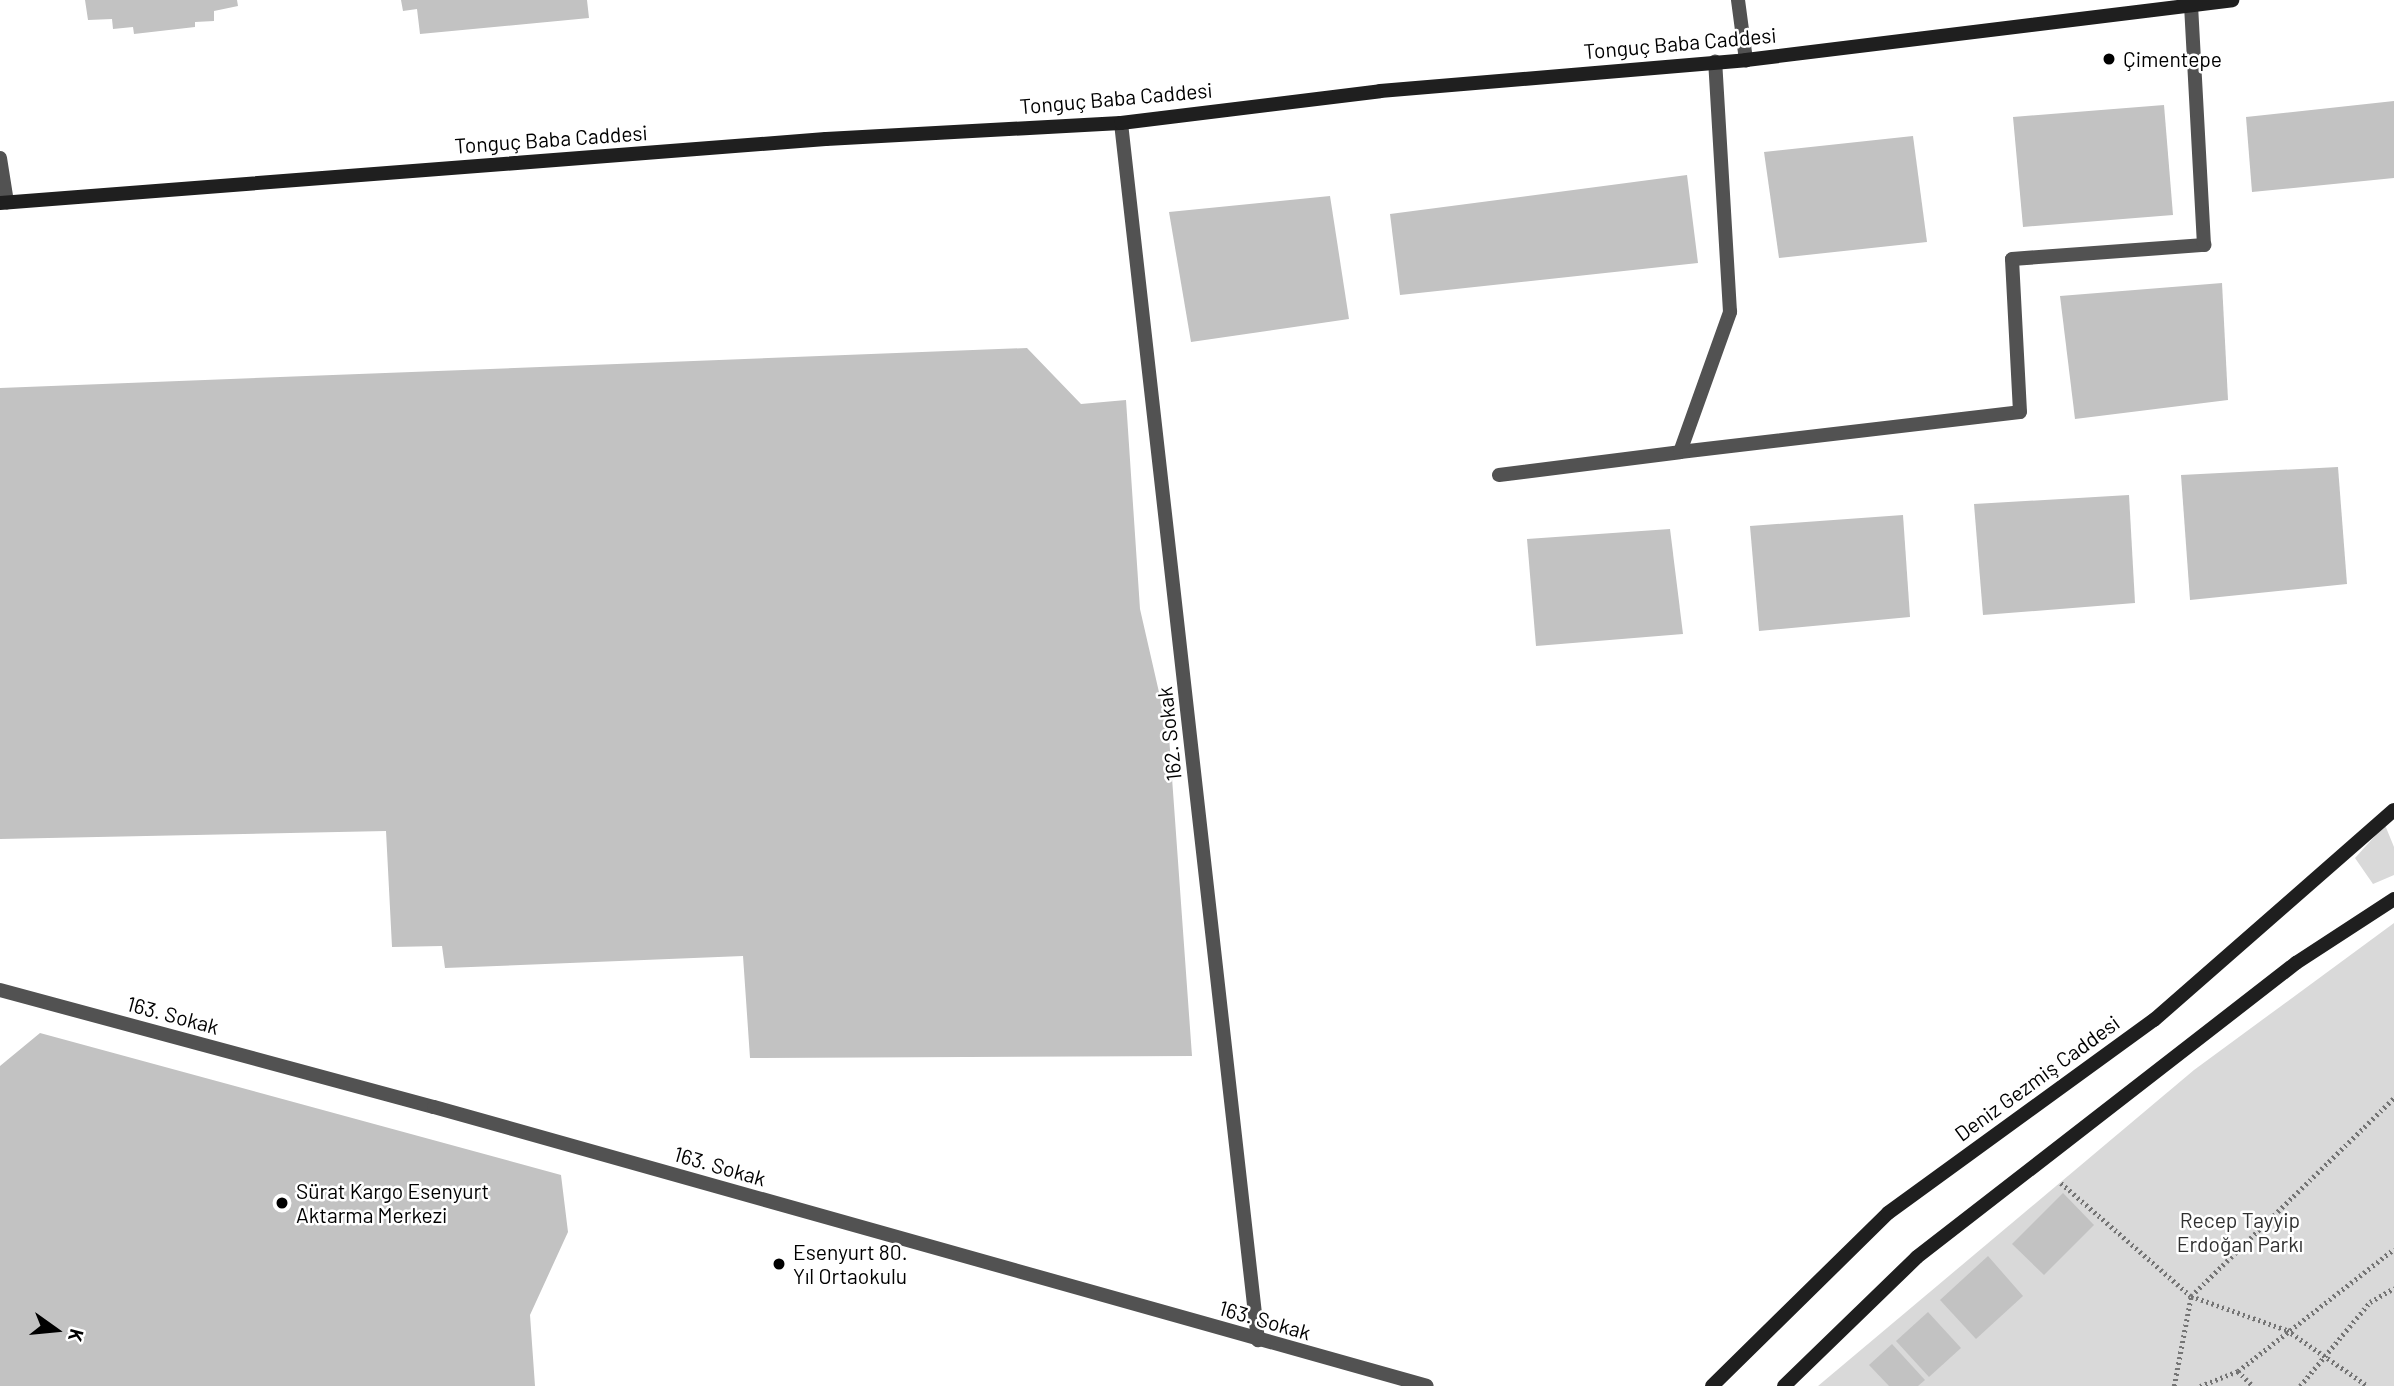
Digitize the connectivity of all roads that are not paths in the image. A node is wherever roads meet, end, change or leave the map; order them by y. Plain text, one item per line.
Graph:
1 (1738, 0) edge
2 (2232, 0) edge
3 (2191, 6) junction
4 (1746, 60) junction
5 (1715, 61) junction
6 (1121, 122) junction
7 (0, 158) edge
8 (4, 203) edge
9 (1680, 452) junction
10 (1499, 475) dead end
11 (2394, 810) edge
12 (2394, 899) edge
13 (0, 990) edge
14 (1258, 1340) junction
15 (1427, 1386) edge
16 (1712, 1386) edge
17 (1784, 1386) edge

1 - 4 street
2 - 3 street, Tonguç Baba Caddesi
3 - 4 street, Tonguç Baba Caddesi
3 - 9 street
4 - 5 street, Tonguç Baba Caddesi
5 - 6 street, Tonguç Baba Caddesi
5 - 9 street
6 - 8 street, Tonguç Baba Caddesi
6 - 14 street, 162. Sokak
7 - 8 street
9 - 10 street
11 - 16 street, Deniz Gezmiş Caddesi
12 - 17 street
13 - 14 street, 163. Sokak
14 - 15 street, 163. Sokak

